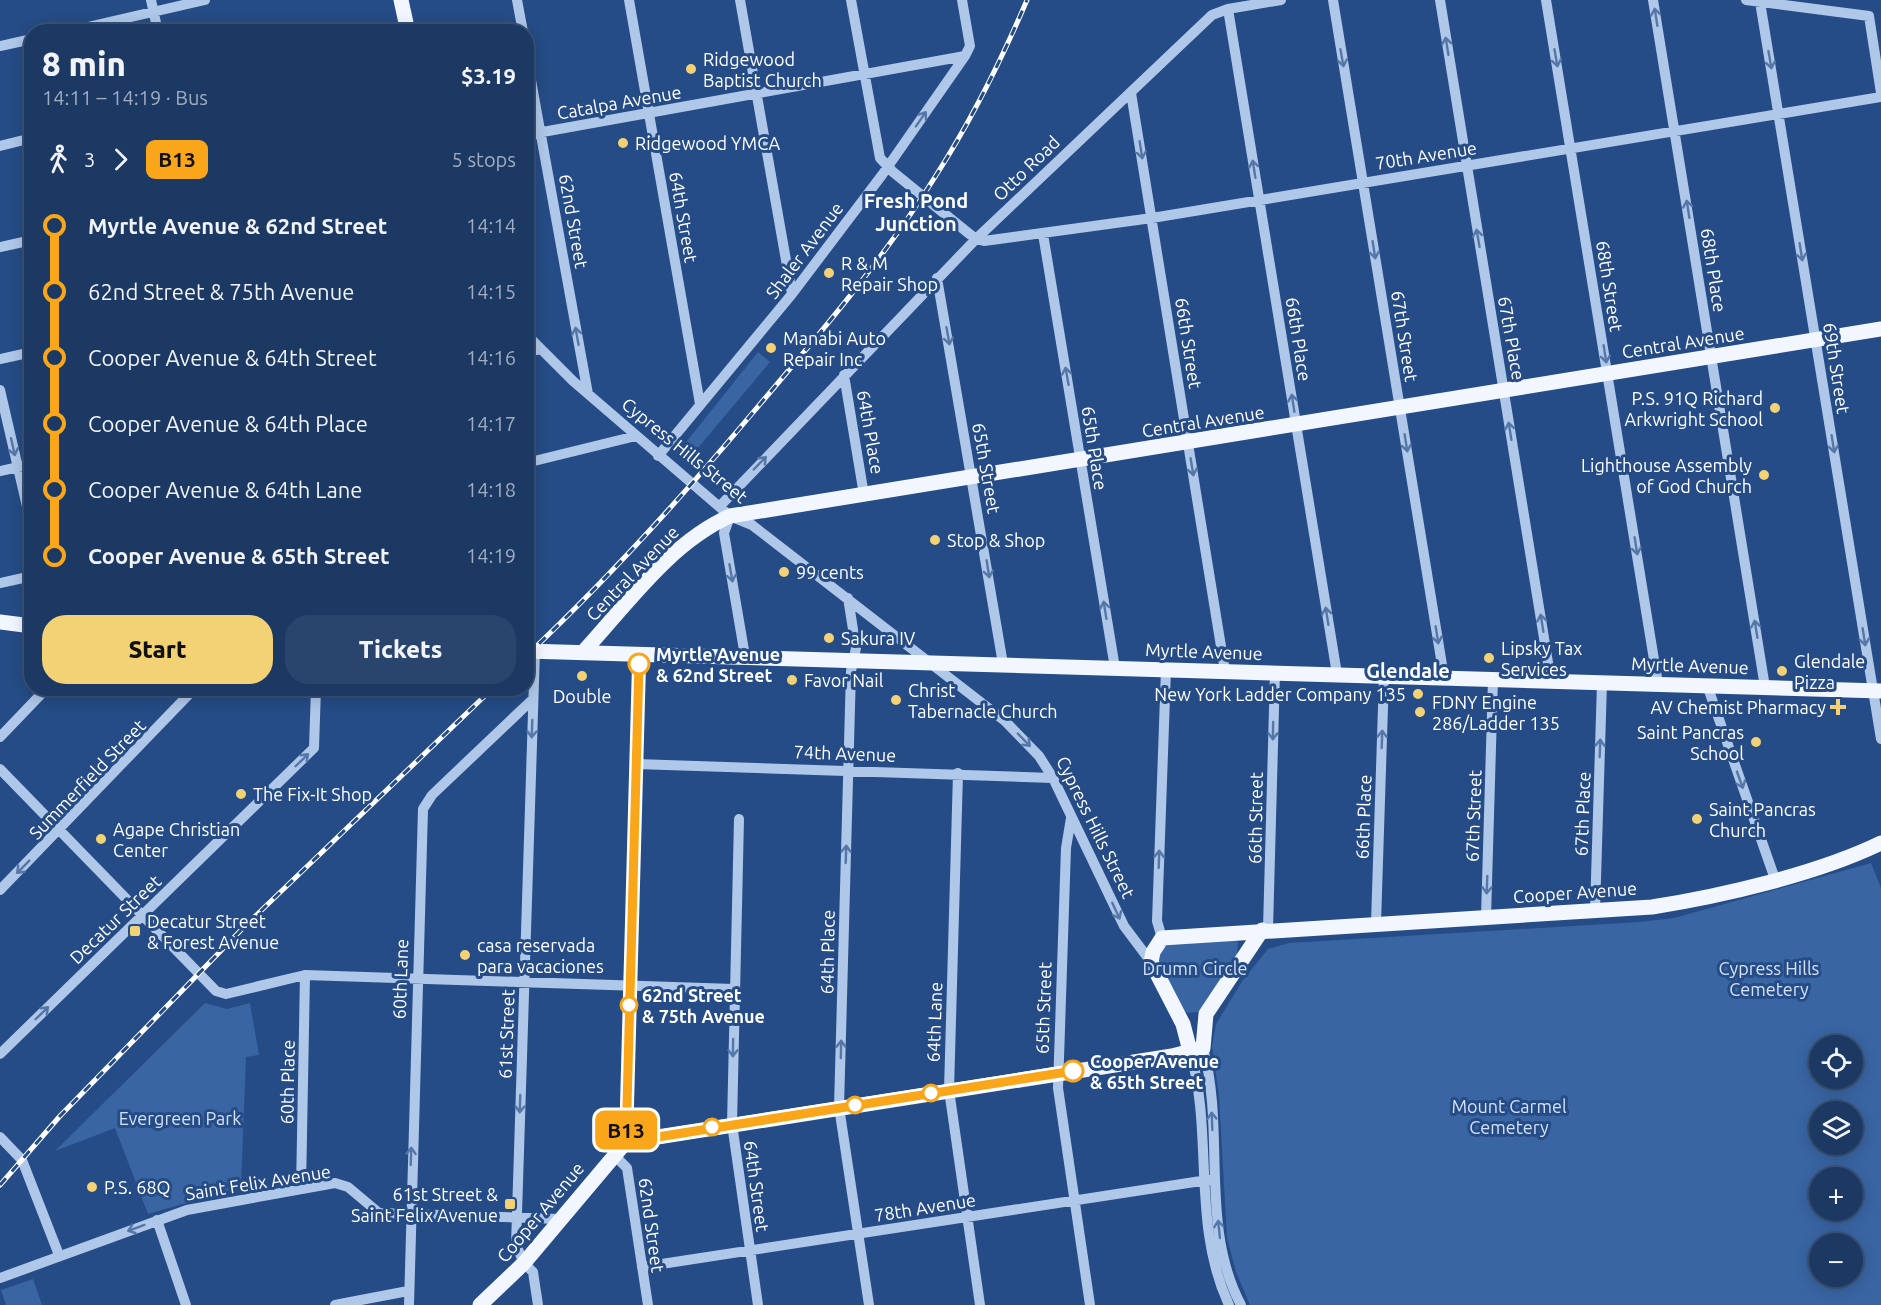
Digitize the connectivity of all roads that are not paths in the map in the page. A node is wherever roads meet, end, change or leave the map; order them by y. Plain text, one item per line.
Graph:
1 (151, 0) edge
2 (205, 0) edge
3 (401, 0) edge
4 (517, 0) edge
5 (629, 0) edge
6 (740, 0) edge
7 (851, 0) edge
8 (962, 0) edge
9 (1281, 0) edge
10 (1333, 0) edge
11 (1440, 0) edge
12 (1546, 0) edge
13 (1653, 0) edge
14 (1746, 0) edge
15 (1760, 2) junction
16 (1228, 9) junction
17 (154, 12) junction
18 (101, 24) edge
19 (156, 24) edge
20 (406, 24) edge
21 (522, 24) edge
22 (24, 41) edge
23 (0, 46) edge
24 (965, 56) junction
25 (864, 75) junction
26 (1131, 93) junction
27 (756, 94) junction
28 (534, 95) edge
29 (1881, 95) edge
30 (649, 113) junction
31 (1779, 114) junction
32 (1674, 131) junction
33 (541, 132) junction
34 (534, 133) edge
35 (24, 140) edge
36 (0, 146) edge
37 (1571, 147) junction
38 (887, 166) junction
39 (1466, 166) junction
40 (1363, 182) junction
41 (1259, 199) junction
42 (1152, 218) junction
43 (1043, 234) junction
44 (976, 239) junction
45 (24, 242) edge
46 (0, 247) edge
47 (937, 278) junction
48 (792, 294) junction
49 (1881, 329) edge
50 (1816, 340) junction
51 (534, 342) edge
52 (541, 349) junction
53 (534, 350) edge
54 (24, 354) edge
55 (1712, 357) junction
56 (0, 359) edge
57 (1608, 374) junction
58 (844, 375) junction
59 (0, 390) edge
60 (1504, 391) junction
61 (588, 394) junction
62 (700, 404) junction
63 (1400, 408) junction
64 (1296, 425) junction
65 (636, 436) junction
66 (1189, 443) junction
67 (658, 456) junction
68 (1081, 460) junction
69 (534, 461) edge
70 (24, 466) edge
71 (18, 467) junction
72 (0, 471) edge
73 (973, 478) junction
74 (24, 493) edge
75 (864, 495) junction
76 (725, 511) junction
77 (24, 578) edge
78 (0, 583) edge
79 (848, 598) junction
80 (0, 622) edge
81 (24, 625) edge
82 (534, 650) edge
83 (584, 651) junction
84 (639, 653) junction
85 (745, 656) junction
86 (853, 661) junction
87 (931, 663) junction
88 (1003, 664) junction
89 (1114, 668) junction
90 (1166, 669) junction
91 (1225, 671) junction
92 (1275, 672) junction
93 (1337, 674) junction
94 (1384, 676) junction
95 (1444, 677) junction
96 (1493, 679) junction
97 (1551, 681) junction
98 (1602, 682) junction
99 (1658, 684) junction
100 (1707, 685) junction
101 (1765, 687) junction
102 (1877, 691) edge
103 (39, 696) edge
104 (187, 696) edge
105 (316, 696) edge
106 (533, 696) edge
107 (533, 699) junction
108 (0, 737) edge
109 (1881, 739) edge
110 (636, 764) junction
111 (0, 769) edge
112 (848, 770) junction
113 (958, 773) junction
114 (1053, 778) junction
115 (1071, 818) junction
116 (739, 819) dead end
117 (59, 830) junction
118 (1881, 843) edge
119 (1775, 879) junction
120 (0, 890) edge
121 (1595, 911) junction
122 (142, 916) junction
123 (1486, 917) junction
124 (1376, 923) junction
125 (1265, 929) junction
126 (1162, 938) junction
127 (1151, 962) junction
128 (305, 975) junction
129 (417, 980) junction
130 (524, 983) junction
131 (629, 986) junction
132 (734, 989) junction
133 (1206, 1014) junction
134 (1179, 1015) junction
135 (1197, 1050) junction
136 (0, 1054) edge
137 (1058, 1074) junction
138 (949, 1090) junction
139 (839, 1107) junction
140 (732, 1124) junction
141 (0, 1137) edge
142 (626, 1142) junction
143 (615, 1155) junction
144 (1209, 1180) junction
145 (301, 1189) junction
146 (1074, 1200) junction
147 (410, 1215) junction
148 (966, 1217) junction
149 (517, 1218) junction
150 (559, 1219) junction
151 (157, 1220) junction
152 (858, 1234) junction
153 (750, 1250) junction
154 (59, 1255) junction
155 (524, 1263) junction
156 (642, 1267) junction
157 (0, 1278) edge
158 (408, 1291) junction
159 (186, 1305) edge
160 (335, 1305) edge
161 (409, 1305) edge
162 (480, 1305) edge
163 (538, 1305) edge
164 (648, 1305) edge
165 (758, 1305) edge
166 (869, 1305) edge
167 (980, 1305) edge
168 (1090, 1305) edge
169 (1229, 1305) edge
170 (1240, 1305) edge

1 - 17 street
2 - 17 street
3 - 20 main road
4 - 21 street
5 - 30 street, 64th Street
6 - 27 street
7 - 25 street
8 - 24 street
9 - 16 street, Otto Road
10 -> 40 street, 67th Street
39 -> 11 street, 67th Place
12 -> 37 street, 68th Street
32 -> 13 street, 68th Place
14 - 15 street
15 - 29 street
15 -> 31 street, 69th Street
16 - 26 street, Otto Road
41 -> 16 street, 66th Place
17 - 18 street
17 - 19 street
22 - 23 street
24 - 25 street, Catalpa Avenue
38 -> 24 street, Shaler Avenue
25 - 27 street, Catalpa Avenue
25 - 38 street
26 -> 42 street, 66th Street
26 - 44 street, Otto Road
27 - 30 street, Catalpa Avenue
27 - 48 street
28 - 33 street, 62nd Street
29 - 31 street, 70th Avenue
30 - 33 street, Catalpa Avenue
30 - 62 street, 64th Street
31 - 32 street, 70th Avenue
31 -> 50 street, 69th Street
32 - 37 street, 70th Avenue
55 -> 32 street, 68th Place
33 - 34 street, Catalpa Avenue
61 -> 33 street, 62nd Street
35 - 36 street
37 - 39 street, 70th Avenue
37 -> 57 street, 68th Street
38 - 44 street
38 - 48 street, Shaler Avenue
39 - 40 street, 70th Avenue
60 -> 39 street, 67th Place
40 - 41 street, 70th Avenue
40 -> 63 street, 67th Street
41 - 42 street, 70th Avenue
64 -> 41 street, 66th Place
42 - 43 street, 70th Avenue
42 - 66 street, 66th Street
43 - 44 street, 70th Avenue
68 -> 43 street, 65th Place
44 - 47 street, Otto Road
45 - 46 street
47 - 58 street, Otto Road
47 -> 73 street, 65th Street
48 - 62 street, Shaler Avenue
49 - 50 main road, Central Avenue
50 - 55 main road, Central Avenue
50 -> 102 street, 69th Street
51 - 52 street, Cypress Hills Street
52 - 53 street
52 - 61 street, Cypress Hills Street
54 - 56 street
55 - 57 main road, Central Avenue
101 -> 55 street, 68th Place
57 - 60 main road, Central Avenue
57 -> 99 street, 68th Street
58 - 75 street, 64th Place
76 -> 58 street, Otto Road
59 -> 71 street
60 - 63 main road, Central Avenue
97 -> 60 street, 67th Place
61 - 65 street, Cypress Hills Street
62 - 67 street, Shaler Avenue
63 - 64 main road, Central Avenue
63 -> 95 street, 67th Street
64 - 66 main road, Central Avenue
93 -> 64 street, 66th Place
65 - 67 street, Cypress Hills Street
65 - 69 street
66 - 68 main road, Central Avenue
66 -> 91 street, 66th Street
67 - 76 street, Cypress Hills Street
68 - 73 main road, Central Avenue
89 -> 68 street, 65th Place
70 - 71 street
71 - 72 street
71 - 74 street
73 - 75 main road, Central Avenue
73 -> 88 street, 65th Street
75 - 76 main road, Central Avenue
76 - 79 street, Cypress Hills Street
76 - 83 main road, Central Avenue
76 -> 85 street
77 - 78 street
79 - 86 street, 64th Place
79 - 87 street, Cypress Hills Street
80 - 81 main road
82 - 83 main road, Myrtle Avenue
83 - 84 main road, Myrtle Avenue
84 - 85 main road, Myrtle Avenue
84 - 110 street
85 - 86 main road, Myrtle Avenue
86 - 87 main road, Myrtle Avenue
86 - 112 street, 64th Place
87 - 88 main road, Myrtle Avenue
87 -> 114 street, Cypress Hills Street
88 - 89 main road, Myrtle Avenue
89 - 90 main road, Myrtle Avenue
90 - 91 main road, Myrtle Avenue
126 -> 90 street
91 - 92 main road, Myrtle Avenue
92 - 93 main road, Myrtle Avenue
92 -> 125 street, 66th Street
93 - 94 main road, Myrtle Avenue
94 - 95 main road, Myrtle Avenue
124 -> 94 street, 66th Place
95 - 96 main road, Myrtle Avenue
96 - 97 main road, Myrtle Avenue
96 -> 123 street, 67th Street
97 - 98 main road, Myrtle Avenue
98 - 99 main road, Myrtle Avenue
121 -> 98 street, 67th Place
99 - 100 main road, Myrtle Avenue
100 - 101 main road, Myrtle Avenue
100 -> 119 street
101 - 102 main road, Myrtle Avenue
102 - 109 street, 69th Street
103 - 108 street
104 - 117 street, Summerfield Street
122 -> 105 street, Decatur Street
106 - 107 street, 61st Street
107 - 129 street, 60th Lane
107 -> 130 street, 61st Street
110 - 112 street, 74th Avenue
110 - 131 street
111 - 117 street
112 - 113 street, 74th Avenue
139 -> 112 street, 64th Place
113 - 114 street, 74th Avenue
113 - 138 street, 64th Lane
114 - 115 street, Cypress Hills Street
115 -> 127 street, Cypress Hills Street
115 - 137 street, 65th Street
116 - 132 street, 64th Street
117 -> 120 street, Summerfield Street
117 - 122 street
118 - 119 main road, Cooper Avenue
119 - 121 main road, Cooper Avenue
121 - 123 main road, Cooper Avenue
122 - 128 street
136 -> 122 street, Decatur Street
123 - 124 main road, Cooper Avenue
124 - 125 main road, Cooper Avenue
125 - 126 main road, Cooper Avenue
125 - 133 main road
126 - 127 main road
127 - 134 main road, Cypress Hills Street
128 - 129 street
128 - 145 street, 60th Place
129 - 130 street
147 -> 129 street, 60th Lane
130 - 131 street
130 -> 149 street, 61st Street
131 - 132 street
131 - 142 street
132 -> 140 street, 64th Street
133 - 134 main road
133 - 135 main road
134 - 135 main road, Cypress Hills Street
135 - 137 main road
135 - 144 street, Cypress Hills Street
137 - 138 main road
137 - 146 street, 65th Street
138 - 139 main road
138 - 148 street, 64th Lane
139 - 140 main road
139 - 152 street, 64th Place
140 - 142 main road
140 - 153 street, 64th Street
141 - 154 street
142 - 143 main road, Cooper Avenue
143 - 150 main road, Cooper Avenue
143 - 156 street, 62nd Street
144 - 146 street, 78th Avenue
144 - 169 street, Cypress Hills Street
170 -> 144 street, Cypress Hills Street
145 - 147 street, Saint Felix Avenue
145 - 151 street, Saint Felix Avenue
146 - 148 street, 78th Avenue
146 - 168 street, 65th Street
147 - 149 street, Saint Felix Avenue
147 - 158 street, 60th Lane
148 - 152 street, 78th Avenue
148 - 167 street, 64th Lane
149 - 150 street, Saint Felix Avenue
149 - 155 street, 61st Street
150 - 155 main road, Cooper Avenue
151 -> 154 street, Saint Felix Avenue
151 - 159 street
152 - 153 street, 78th Avenue
152 - 166 street, 64th Place
153 - 156 street, 78th Avenue
153 - 165 street, 64th Street
154 - 157 street, Saint Felix Avenue
155 - 162 main road, Cooper Avenue
155 - 163 street, 61st Street
156 - 164 street, 62nd Street
158 - 160 street
158 - 161 street, 60th Lane

